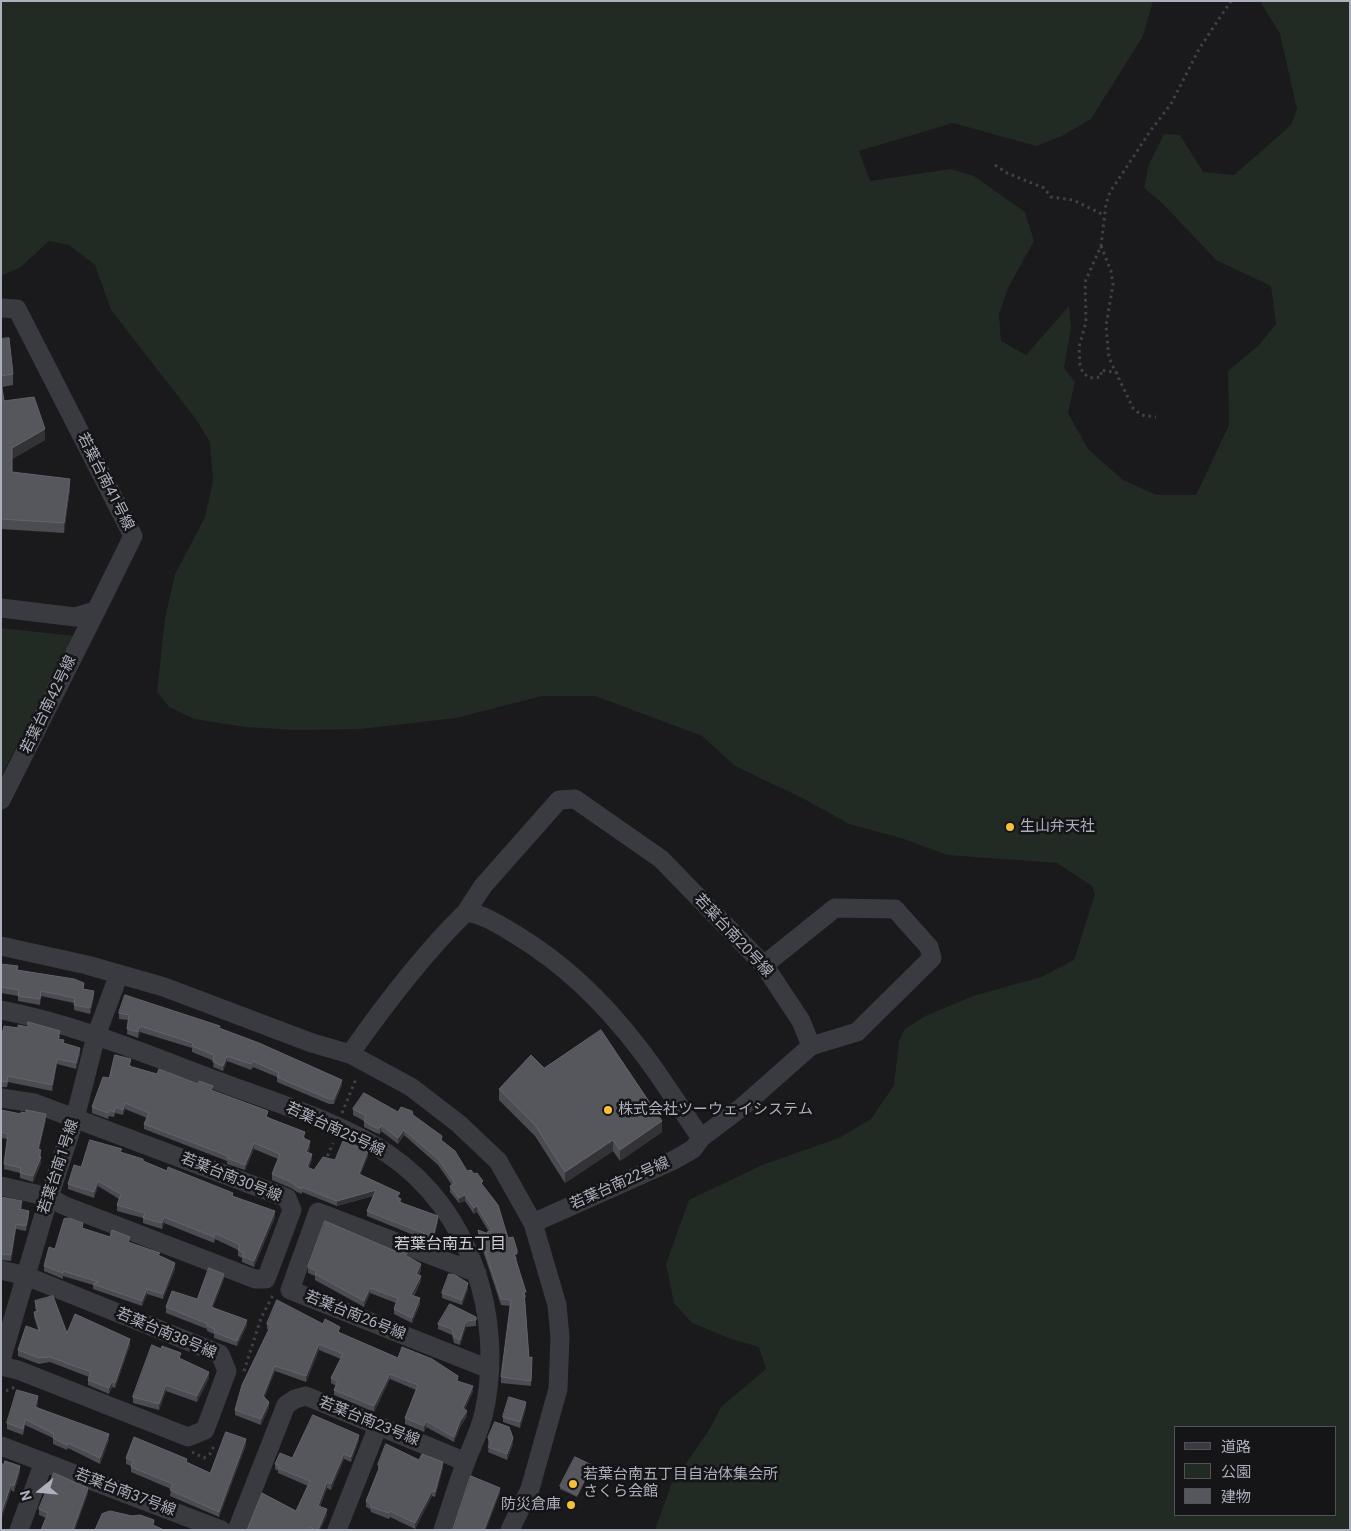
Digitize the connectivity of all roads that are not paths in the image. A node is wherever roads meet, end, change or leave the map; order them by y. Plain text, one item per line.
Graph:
1 (1, 308) edge
2 (1, 608) edge
3 (96, 610) junction
4 (1, 800) edge
5 (466, 912) junction
6 (1, 946) edge
7 (764, 964) junction
8 (119, 974) junction
9 (1, 1010) edge
10 (96, 1036) junction
11 (811, 1046) junction
12 (350, 1054) junction
13 (1, 1098) edge
14 (74, 1118) junction
15 (701, 1138) junction
16 (1, 1186) edge
17 (49, 1197) junction
18 (532, 1223) junction
19 (1, 1270) edge
20 (477, 1273) junction
21 (26, 1276) junction
22 (1, 1360) edge
23 (1, 1366) edge
24 (489, 1369) junction
25 (378, 1426) junction
26 (1, 1446) edge
27 (44, 1462) junction
28 (466, 1462) junction
29 (181, 1523) edge
30 (19, 1530) edge
31 (221, 1530) edge
32 (237, 1530) edge
33 (337, 1530) edge
34 (442, 1530) edge
35 (510, 1530) edge

1 - 3 street, 若葉台南41号線
2 - 3 street
3 - 4 street, 若葉台南42号線
5 - 7 street, 若葉台南20号線
5 - 12 street, 若葉台南20号線
5 - 15 street
6 - 8 street
7 - 11 street, 若葉台南20号線
7 - 11 street
8 - 10 street, 若葉台南1号線
8 - 12 street
9 - 10 street, 若葉台南25号線
10 - 14 street, 若葉台南1号線
10 - 20 street, 若葉台南25号線
11 - 15 street
12 - 18 street
13 - 14 street
14 - 17 street, 若葉台南1号線
14 - 17 street, 若葉台南30号線
15 - 18 street, 若葉台南22号線
16 - 17 street
17 - 21 street, 若葉台南1号線
18 - 35 street
19 - 21 street, 若葉台南38号線
20 - 24 street, 若葉台南25号線
20 - 24 street, 若葉台南26号線
21 - 22 street, 若葉台南1号線
21 - 23 street, 若葉台南38号線
24 - 28 street, 若葉台南25号線
25 - 28 street, 若葉台南23号線
25 - 32 street, 若葉台南23号線
25 - 33 street
26 - 27 street, 若葉台南37号線
27 - 29 street, 若葉台南37号線
27 - 30 street
28 - 34 street, 若葉台南25号線
29 - 31 street, 若葉台南37号線

